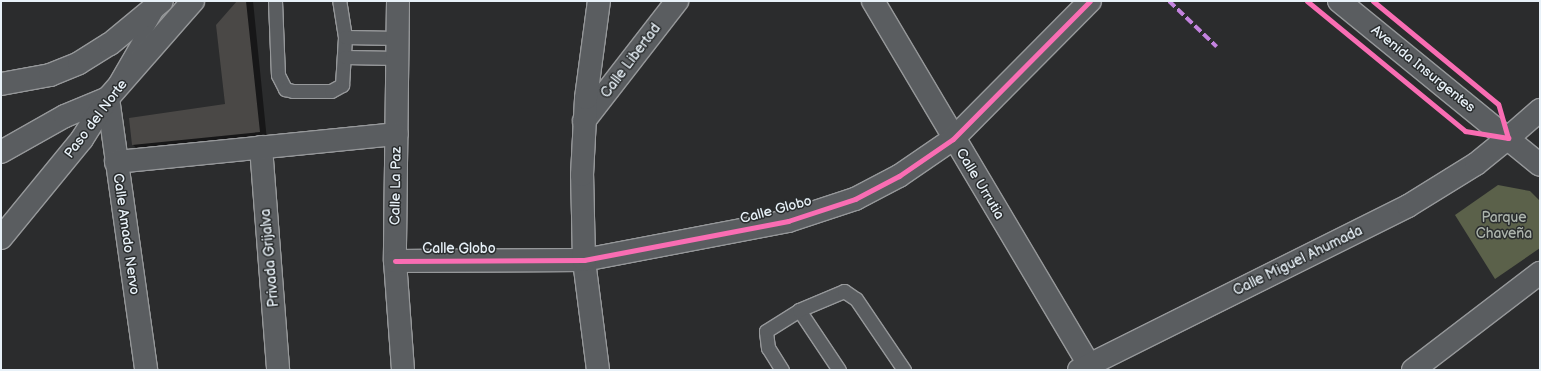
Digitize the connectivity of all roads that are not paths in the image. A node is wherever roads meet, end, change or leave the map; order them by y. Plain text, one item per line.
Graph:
1 (193, 1) edge
2 (275, 1) edge
3 (339, 1) edge
4 (398, 1) edge
5 (599, 1) edge
6 (677, 1) edge
7 (873, 1) edge
8 (1090, 1) edge
9 (1339, 1) edge
10 (160, 3) edge
11 (345, 37) junction
12 (398, 48) junction
13 (345, 57) junction
14 (1, 84) edge
15 (108, 98) junction
16 (1540, 110) edge
17 (584, 121) junction
18 (396, 134) junction
19 (1508, 138) junction
20 (953, 139) junction
21 (260, 147) junction
22 (1, 152) edge
23 (116, 162) junction
24 (1540, 165) edge
25 (1, 238) edge
26 (584, 260) junction
27 (395, 261) junction
28 (1540, 273) edge
29 (799, 310) junction
30 (1084, 367) edge
31 (146, 370) edge
32 (278, 370) edge
33 (402, 370) edge
34 (598, 370) edge
35 (782, 370) edge
36 (839, 370) edge
37 (904, 370) edge
38 (1413, 370) edge

1 - 15 street, Paso del Norte
2 - 13 lane
3 - 11 lane
4 - 12 street, Calle La Paz
5 - 17 street
6 - 17 street, Calle Libertad
7 - 20 street, Calle Urrutia
8 - 20 street, Calle Globo
9 - 19 street, Avenida Insurgentes
10 - 14 street
10 - 15 lane
11 - 12 lane
11 - 13 lane
12 - 13 lane
12 - 18 street, Calle La Paz
15 - 22 street
15 - 23 street, Calle Amado Nervo
15 - 25 street, Paso del Norte
16 - 19 street, Calle Miguel Ahumada
17 - 26 street
18 - 21 street
18 - 27 street, Calle La Paz
19 - 24 street, Avenida Insurgentes
19 - 30 street, Calle Miguel Ahumada
20 - 26 street, Calle Globo
20 - 30 street, Calle Urrutia
21 - 23 street
21 - 32 street, Privada Grijalva
23 - 31 street, Calle Amado Nervo
26 - 27 street, Calle Globo
26 - 34 street
27 - 33 street, Calle La Paz
28 - 38 street
29 - 35 lane
29 - 36 lane
29 - 37 lane

